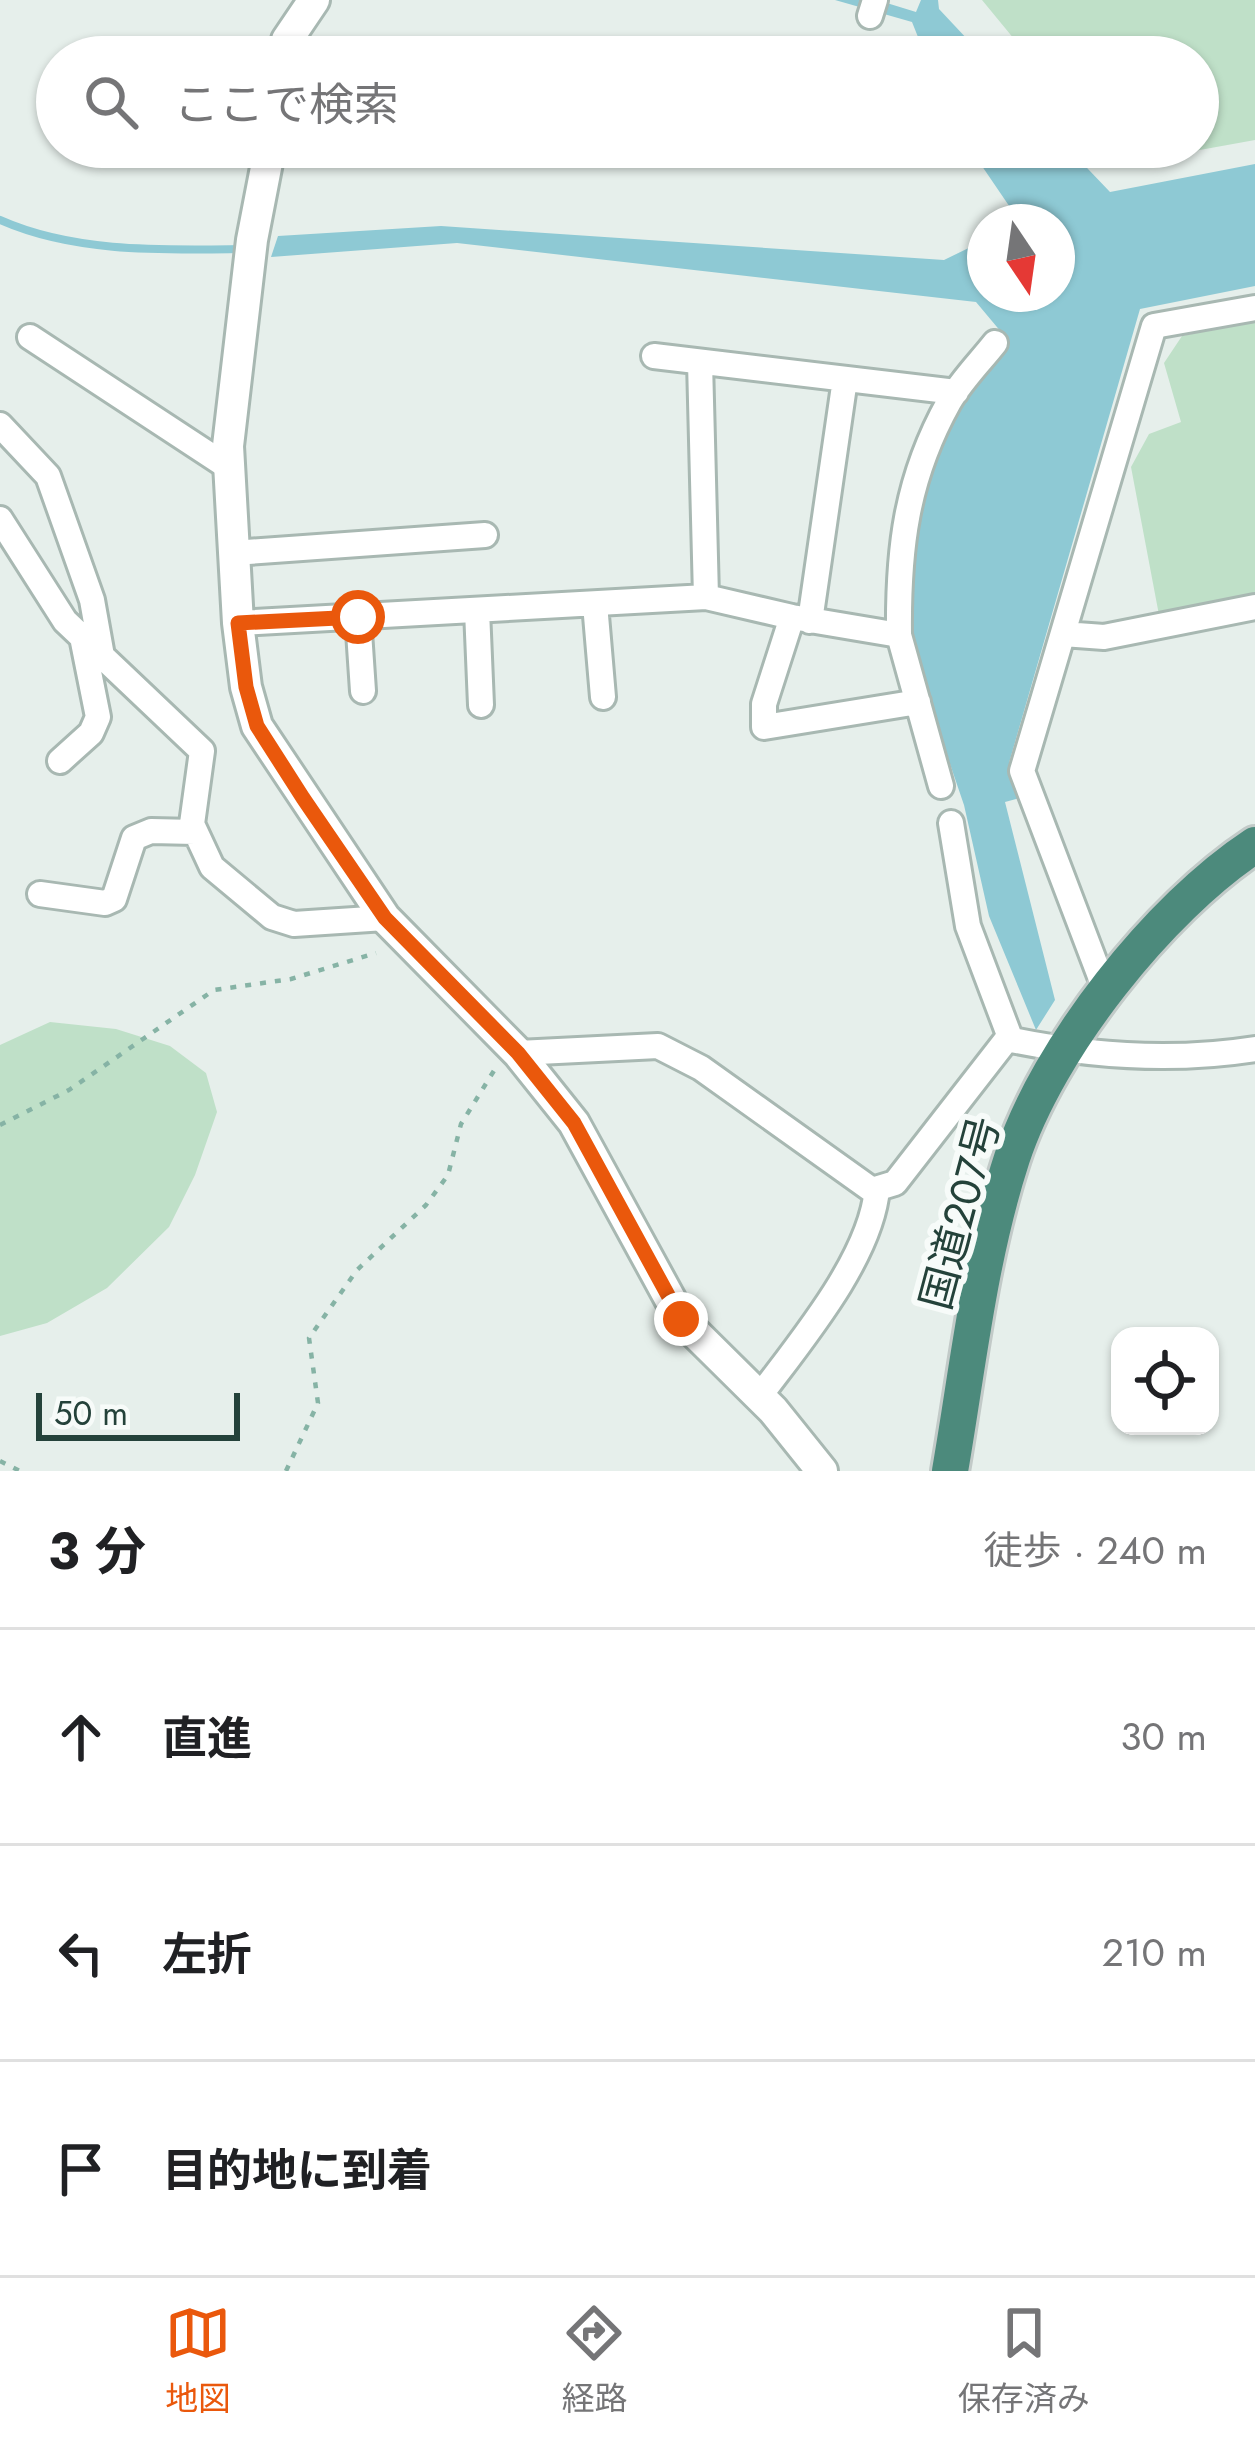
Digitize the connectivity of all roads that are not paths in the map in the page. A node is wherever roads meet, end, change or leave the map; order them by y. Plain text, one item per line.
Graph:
1 (314, 0) edge
2 (289, 36) edge
3 (267, 168) edge
4 (1255, 308) edge
5 (30, 337) dead end
6 (995, 343) dead end
7 (654, 356) dead end
8 (700, 362) junction
9 (845, 379) junction
10 (956, 392) junction
11 (0, 425) edge
12 (228, 466) junction
13 (0, 519) edge
14 (485, 535) dead end
15 (233, 553) junction
16 (706, 597) junction
17 (595, 604) junction
18 (1255, 607) edge
19 (478, 610) junction
20 (358, 617) junction
21 (801, 619) junction
22 (238, 623) junction
23 (1063, 634) junction
24 (899, 635) junction
25 (82, 637) junction
26 (102, 656) junction
27 (363, 692) dead end
28 (603, 697) dead end
29 (917, 702) junction
30 (481, 705) dead end
31 (59, 760) dead end
32 (941, 786) dead end
33 (951, 823) dead end
34 (195, 832) junction
35 (1255, 845) edge
36 (40, 894) dead end
37 (385, 918) junction
38 (1106, 992) junction
39 (1011, 1040) junction
40 (514, 1048) junction
41 (1255, 1049) edge
42 (1064, 1052) junction
43 (877, 1189) junction
44 (759, 1396) junction
45 (822, 1471) edge
46 (950, 1471) edge

1 - 2 street
3 - 12 street
4 - 23 street
5 - 12 street
6 - 10 street
7 - 8 street
8 - 9 street
8 - 16 street
9 - 10 street
9 - 21 street
10 - 24 street
11 - 26 street
12 - 15 street
13 - 25 street
14 - 15 street
15 - 22 street
16 - 17 street
16 - 21 street
17 - 19 street
17 - 28 street
18 - 23 street
19 - 20 street
19 - 30 street
20 - 22 street
20 - 27 street
21 - 24 street
21 - 29 street
22 - 37 street
23 - 38 street
24 - 29 street
25 - 26 street
25 - 31 street
26 - 34 street
29 - 32 street
33 - 39 street
34 - 36 street
34 - 37 street
35 - 38 highway, 国道207号
37 - 40 street
38 - 42 highway, 国道207号
39 - 42 street
39 - 43 street
40 - 43 street
40 - 44 street
41 - 42 street
42 - 46 highway, 国道207号
43 - 44 street
44 - 45 street

